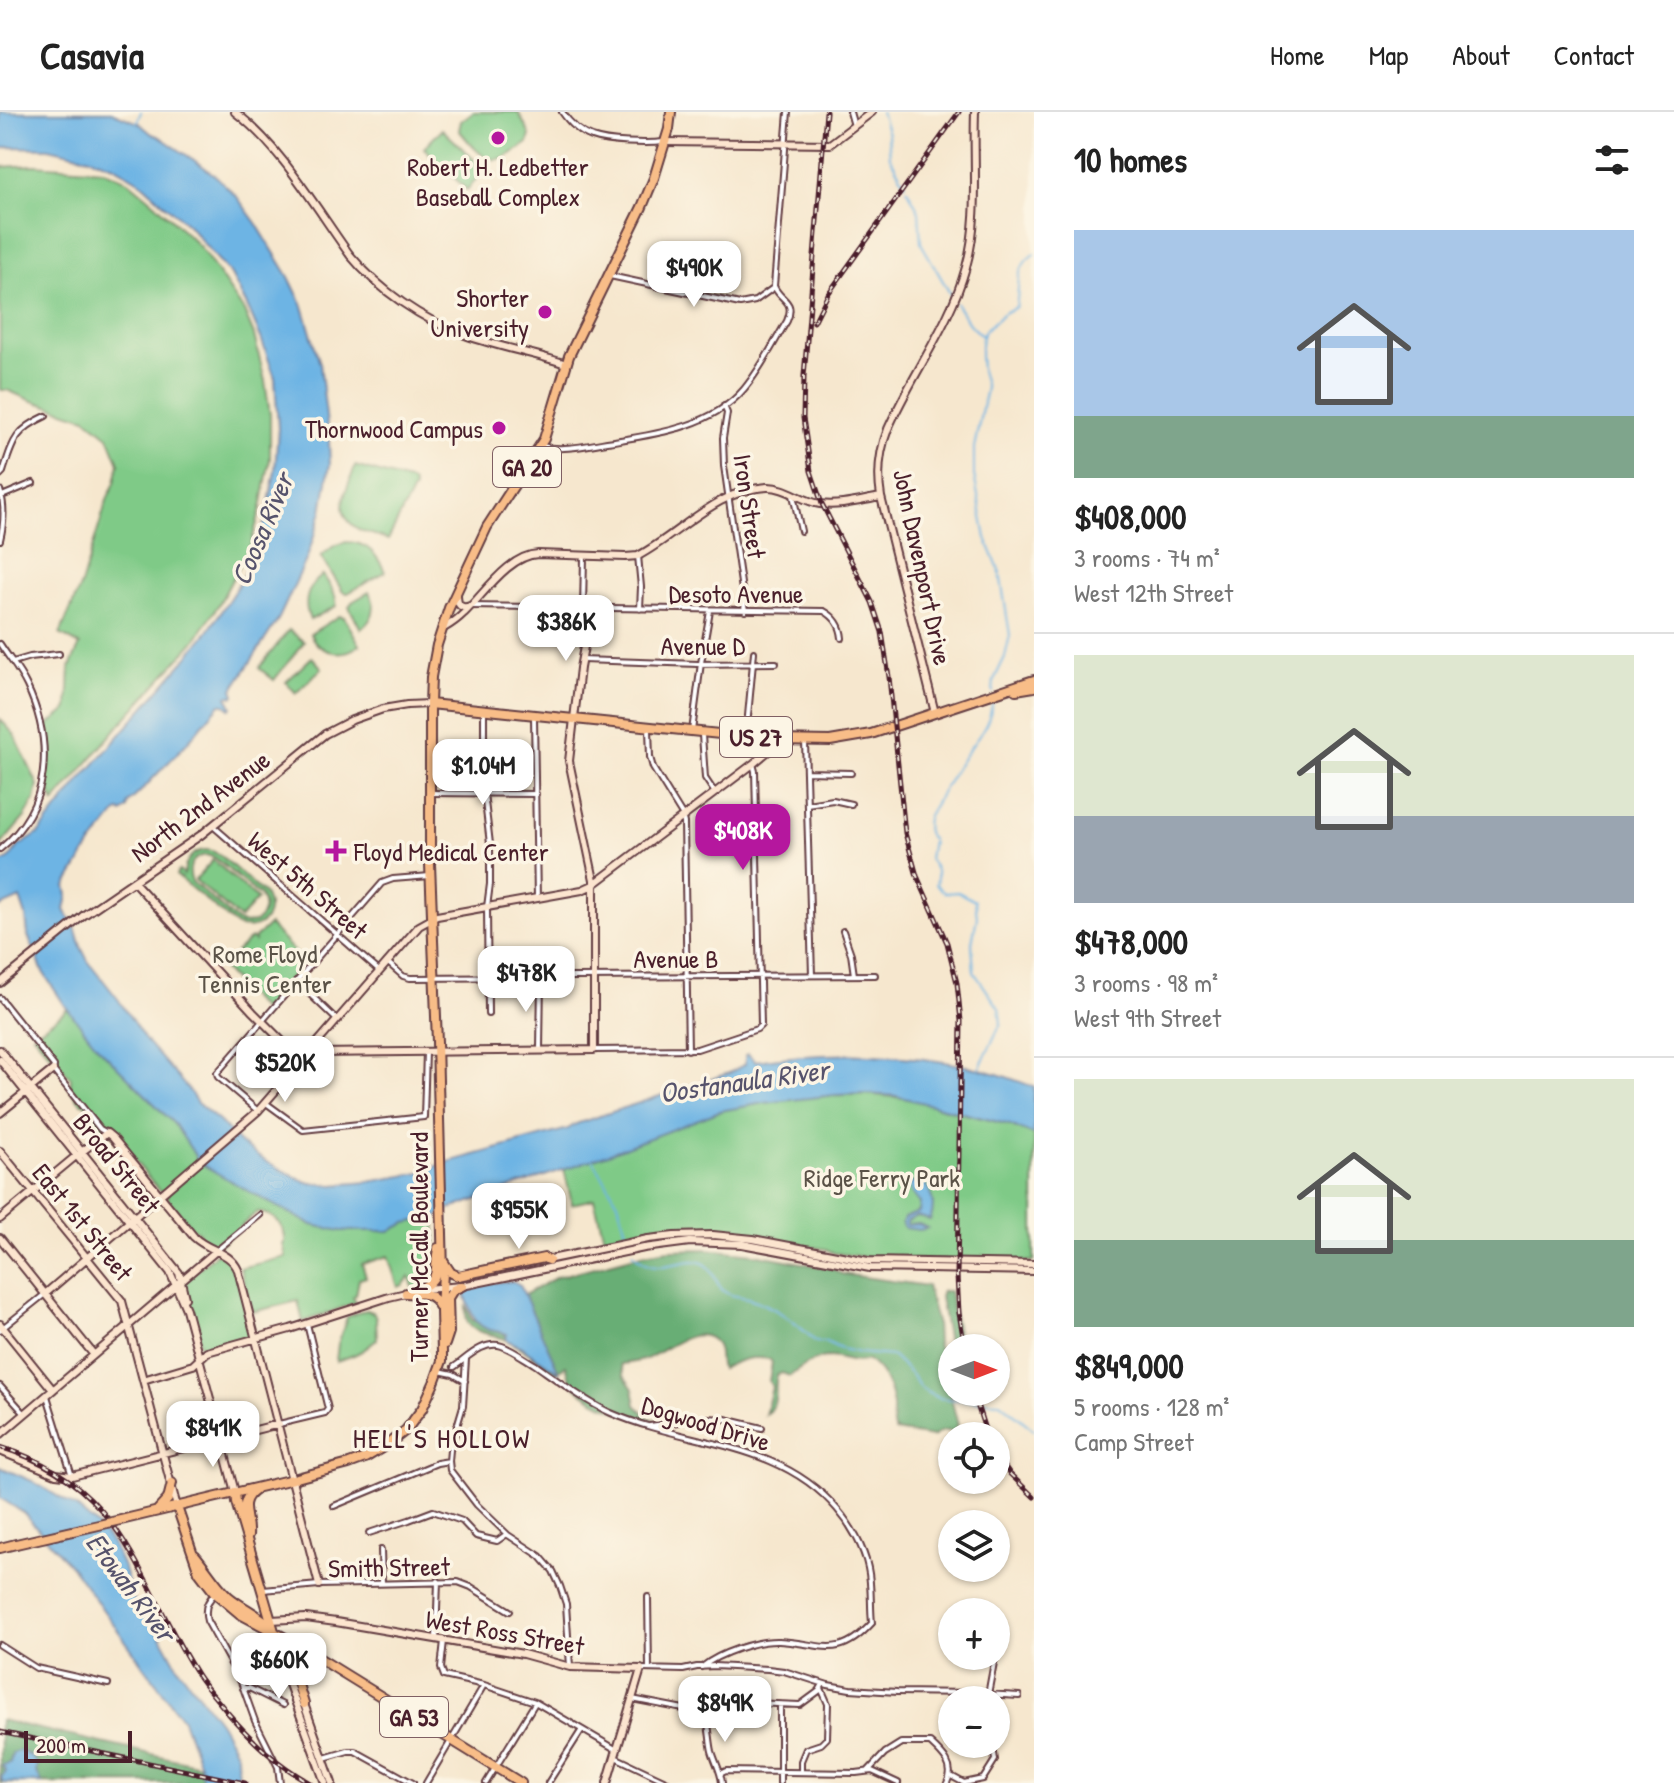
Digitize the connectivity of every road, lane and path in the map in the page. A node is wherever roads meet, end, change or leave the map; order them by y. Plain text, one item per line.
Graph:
1 (235, 112) edge
2 (562, 112) edge
3 (671, 112) edge
4 (788, 112) edge
5 (850, 112) edge
6 (872, 112) edge
7 (975, 112) edge
8 (854, 126) junction
9 (664, 142) junction
10 (786, 143) junction
11 (607, 276) junction
12 (774, 288) junction
13 (566, 364) junction
14 (724, 406) junction
15 (46, 416) dead end
16 (541, 446) junction
17 (0, 475) edge
18 (33, 483) dead end
19 (0, 490) edge
20 (793, 495) junction
21 (2, 496) junction
22 (727, 496) junction
23 (881, 497) junction
24 (801, 531) dead end
25 (0, 540) edge
26 (584, 556) junction
27 (638, 556) junction
28 (457, 591) junction
29 (470, 606) junction
30 (587, 609) junction
31 (640, 610) junction
32 (710, 611) junction
33 (745, 611) junction
34 (441, 630) junction
35 (842, 638) dead end
36 (0, 644) edge
37 (754, 652) dead end
38 (0, 654) edge
39 (59, 654) dead end
40 (7, 655) junction
41 (582, 660) junction
42 (13, 662) junction
43 (701, 663) junction
44 (753, 663) junction
45 (776, 663) dead end
46 (1034, 680) edge
47 (1034, 687) edge
48 (1015, 688) junction
49 (430, 704) junction
50 (458, 707) junction
51 (484, 710) junction
52 (935, 713) junction
53 (534, 715) junction
54 (574, 719) junction
55 (649, 726) junction
56 (697, 732) junction
57 (430, 735) junction
58 (746, 737) junction
59 (777, 740) junction
60 (805, 741) junction
61 (753, 764) junction
62 (805, 772) junction
63 (851, 773) dead end
64 (430, 793) junction
65 (484, 793) junction
66 (715, 793) junction
67 (536, 794) junction
68 (807, 804) junction
69 (851, 804) dead end
70 (683, 818) junction
71 (213, 826) junction
72 (0, 849) edge
73 (430, 876) junction
74 (134, 882) junction
75 (593, 885) junction
76 (537, 899) junction
77 (487, 907) junction
78 (431, 919) junction
79 (843, 931) dead end
80 (336, 934) junction
81 (387, 962) junction
82 (379, 971) junction
83 (812, 975) junction
84 (854, 975) junction
85 (875, 975) dead end
86 (593, 976) junction
87 (686, 976) junction
88 (760, 976) junction
89 (541, 977) junction
90 (433, 978) junction
91 (488, 978) junction
92 (296, 981) junction
93 (0, 983) edge
94 (0, 998) edge
95 (488, 1014) dead end
96 (262, 1020) junction
97 (337, 1020) junction
98 (0, 1050) edge
99 (594, 1050) junction
100 (688, 1050) junction
101 (426, 1051) junction
102 (437, 1051) junction
103 (540, 1051) junction
104 (0, 1060) edge
105 (302, 1061) junction
106 (53, 1068) junction
107 (28, 1090) junction
108 (266, 1103) junction
109 (258, 1111) junction
110 (0, 1113) edge
111 (107, 1133) junction
112 (0, 1151) edge
113 (79, 1154) junction
114 (32, 1192) junction
115 (160, 1195) junction
116 (260, 1215) dead end
117 (0, 1219) edge
118 (132, 1219) junction
119 (441, 1234) junction
120 (194, 1237) junction
121 (0, 1238) edge
122 (643, 1244) junction
123 (216, 1251) junction
124 (608, 1251) junction
125 (87, 1258) junction
126 (442, 1259) junction
127 (205, 1260) junction
128 (549, 1260) junction
129 (1034, 1264) edge
130 (1034, 1271) edge
131 (178, 1282) junction
132 (442, 1286) junction
133 (462, 1286) junction
134 (418, 1290) junction
135 (406, 1293) junction
136 (45, 1294) junction
137 (122, 1301) junction
138 (151, 1306) junction
139 (441, 1311) junction
140 (307, 1324) junction
141 (128, 1325) junction
142 (1, 1328) edge
143 (256, 1338) junction
144 (94, 1355) junction
145 (442, 1356) junction
146 (466, 1359) junction
147 (199, 1360) junction
148 (453, 1370) junction
149 (439, 1371) junction
150 (143, 1380) junction
151 (465, 1381) junction
152 (0, 1386) edge
153 (53, 1390) junction
154 (47, 1396) junction
155 (25, 1414) junction
156 (279, 1424) junction
157 (649, 1426) junction
158 (762, 1428) dead end
159 (0, 1435) edge
160 (221, 1439) junction
161 (0, 1451) edge
162 (164, 1453) junction
163 (449, 1461) junction
164 (72, 1476) junction
165 (293, 1479) junction
166 (172, 1483) junction
167 (259, 1487) junction
168 (235, 1492) junction
169 (334, 1506) dead end
170 (177, 1507) junction
171 (157, 1511) junction
172 (369, 1533) dead end
173 (507, 1534) junction
174 (247, 1540) junction
175 (0, 1548) edge
176 (381, 1550) dead end
177 (438, 1581) junction
178 (382, 1583) junction
179 (319, 1585) junction
180 (261, 1590) junction
181 (218, 1591) junction
182 (648, 1597) dead end
183 (249, 1610) junction
184 (510, 1611) dead end
185 (271, 1620) junction
186 (274, 1631) junction
187 (440, 1640) junction
188 (0, 1645) edge
189 (306, 1651) junction
190 (570, 1667) junction
191 (702, 1667) junction
192 (645, 1669) junction
193 (108, 1684) dead end
194 (484, 1685) junction
195 (822, 1686) junction
196 (243, 1688) junction
197 (938, 1693) edge
198 (1010, 1695) edge
199 (1019, 1696) dead end
200 (632, 1699) junction
201 (535, 1702) junction
202 (304, 1704) junction
203 (283, 1705) dead end
204 (780, 1705) junction
205 (704, 1711) junction
206 (582, 1730) junction
207 (452, 1740) junction
208 (616, 1753) junction
209 (995, 1758) edge
210 (320, 1761) junction
211 (496, 1767) junction
212 (868, 1771) junction
213 (780, 1772) junction
214 (801, 1772) junction
215 (722, 1773) junction
216 (856, 1773) junction
217 (951, 1776) junction
218 (280, 1783) edge
219 (325, 1783) edge
220 (332, 1783) edge
221 (413, 1783) edge
222 (426, 1783) edge
223 (486, 1783) edge
224 (521, 1783) edge
225 (548, 1783) edge
226 (607, 1783) edge
227 (670, 1783) edge
228 (722, 1783) edge
229 (780, 1783) edge
230 (855, 1783) edge
231 (898, 1783) edge
232 (947, 1783) edge

1 - 13 street
2 - 9 street
3 - 9 main road, GA 20
4 - 10 street
5 - 8 street
6 - 8 street
7 - 23 street, John Davenport Drive
8 - 10 street
9 - 10 street
9 - 11 main road, GA 20
10 - 12 street
11 - 12 street
11 - 13 main road, GA 20
12 - 14 street
13 - 16 main road, GA 20
14 - 16 street
14 - 22 street, Iron Street
15 - 17 street
16 - 28 main road, GA 20
18 - 21 street
19 - 21 street
20 - 22 street
20 - 23 street
20 - 24 street
21 - 25 street
22 - 27 street
22 - 33 street, Iron Street
23 - 52 street, John Davenport Drive
26 - 27 street
26 - 29 street
26 - 30 street
27 - 31 street
28 - 29 street
28 - 34 main road, GA 20
29 - 30 street, Desoto Avenue
29 - 34 street
30 - 31 street, Desoto Avenue
30 - 41 street
31 - 32 street, Desoto Avenue
32 - 33 street, Desoto Avenue
32 - 43 street
33 - 35 street, Desoto Avenue
34 - 49 main road, Turner McCall Boulevard / GA 20
36 - 40 street
37 - 44 street
38 - 40 street
39 - 42 street
40 - 42 street
41 - 43 street, Avenue D
41 - 54 street
42 - 72 street
43 - 44 street, Avenue D
43 - 56 street
44 - 45 street, Avenue D
44 - 58 street
46 - 48 main road
47 - 48 main road
48 - 52 main road, US 27
49 - 50 main road, US 27
49 - 57 main road, Turner McCall Boulevard
49 - 71 street, North 2nd Avenue
50 - 51 main road, US 27
50 - 57 main road
51 - 53 main road, US 27
51 - 65 street
52 - 60 main road, US 27
53 - 54 main road, US 27
53 - 67 street
54 - 55 main road, US 27
54 - 75 street
55 - 56 main road, US 27
55 - 70 street
56 - 58 main road, US 27
56 - 66 street
57 - 64 main road, Turner McCall Boulevard
58 - 59 main road, US 27
59 - 60 main road, US 27
59 - 61 street
60 - 62 street
61 - 66 street
61 - 88 street
62 - 63 street
62 - 68 street
64 - 65 street
64 - 73 main road, Turner McCall Boulevard
65 - 67 street
65 - 77 street
66 - 70 street
67 - 76 street
68 - 69 street
68 - 83 street
70 - 75 street
70 - 87 street
71 - 74 street, North 2nd Avenue
71 - 80 street, West 5th Street
73 - 78 main road, Turner McCall Boulevard
73 - 80 street
74 - 93 street, North 2nd Avenue
74 - 96 street
75 - 76 street
75 - 86 street
76 - 77 street
77 - 78 street
77 - 91 street
78 - 81 street
78 - 90 main road, Turner McCall Boulevard
79 - 84 street
80 - 82 street, West 5th Street
80 - 92 street
81 - 82 street
81 - 90 street, Avenue B
82 - 97 street
83 - 84 street, Avenue B
83 - 88 street, Avenue B
84 - 85 street, Avenue B
86 - 87 street, Avenue B
86 - 89 street, Avenue B
86 - 99 street
87 - 88 street, Avenue B
87 - 100 street
88 - 100 street
89 - 91 street, Avenue B
89 - 103 street
90 - 91 street, Avenue B
90 - 102 main road, Turner McCall Boulevard
91 - 95 street
92 - 96 street
92 - 97 street
94 - 106 street
96 - 105 street
96 - 109 street
97 - 105 street
98 - 107 street, Broad Street
99 - 100 street
99 - 103 street
101 - 102 street
101 - 105 street
101 - 108 street
102 - 103 street
102 - 119 main road, Turner McCall Boulevard
104 - 107 street, Broad Street
105 - 108 street
106 - 107 street
106 - 111 street
107 - 110 street
107 - 113 street, Broad Street
108 - 109 street
109 - 115 street
111 - 113 street
111 - 115 street
112 - 114 street, East 1st Street
113 - 114 street
113 - 118 street, Broad Street
114 - 117 street
114 - 125 street, East 1st Street
115 - 118 street
115 - 120 street
116 - 123 street
118 - 125 street
118 - 131 street, Broad Street
119 - 126 main road, Turner McCall Boulevard
119 - 134 main road
120 - 123 street
120 - 127 street
121 - 136 street
122 - 124 street
122 - 129 street
122 - 130 street
123 - 127 street
123 - 143 street
124 - 128 street
124 - 133 street
125 - 136 street
125 - 137 street, East 1st Street
126 - 128 main road
126 - 132 main road, Turner McCall Boulevard
127 - 131 street
128 - 132 street
131 - 138 street
131 - 147 street, Broad Street
132 - 133 street
132 - 134 street
132 - 139 main road, Turner McCall Boulevard
133 - 145 main road
134 - 135 street
135 - 139 main road
135 - 140 street
136 - 142 street
136 - 144 street
137 - 138 street
137 - 141 street, East 1st Street
138 - 141 street
139 - 145 main road, Turner McCall Boulevard
140 - 143 street
140 - 156 street
141 - 144 street
141 - 150 street, East 1st Street
142 - 153 street
143 - 147 street
143 - 156 street
144 - 153 street
145 - 148 street
145 - 149 main road, Turner McCall Boulevard
146 - 148 street, Dogwood Drive
146 - 151 street
146 - 157 street, Dogwood Drive
147 - 150 street
147 - 160 street, Broad Street
148 - 149 street
148 - 151 street
149 - 165 main road, Turner McCall Boulevard
150 - 162 street, East 1st Street
151 - 163 street
152 - 155 street
153 - 154 street
154 - 155 street
154 - 164 street
155 - 159 street
156 - 160 street
156 - 165 street
157 - 158 street
157 - 191 street, Dogwood Drive
160 - 162 street
160 - 168 street, Broad Street
161 - 164 street
162 - 164 street
162 - 166 street, East 1st Street
163 - 169 street
163 - 173 street
165 - 167 main road, Turner McCall Boulevard
165 - 179 street
166 - 170 street, East 1st Street
166 - 171 main road
167 - 168 main road, Turner McCall Boulevard
167 - 174 main road
168 - 170 main road, Turner McCall Boulevard
168 - 174 main road, Broad Street
170 - 171 main road, Turner McCall Boulevard
170 - 181 main road, GA 53
171 - 175 main road, Turner McCall Boulevard, bridge
172 - 173 street
173 - 190 street
174 - 180 main road, Broad Street
176 - 178 street
177 - 178 street, Smith Street
177 - 184 street, Smith Street
177 - 187 street
178 - 179 street, Smith Street
179 - 180 street, Smith Street
180 - 183 main road
180 - 185 main road, Broad Street
181 - 183 main road, GA 53
181 - 186 main road, GA 53
181 - 196 street
182 - 192 street
183 - 186 main road, GA 53
185 - 186 main road, Broad Street
185 - 187 street, West Ross Street
186 - 189 main road, GA 53
186 - 202 street
186 - 210 street
187 - 190 street, West Ross Street
187 - 194 street
188 - 193 street
189 - 202 main road
189 - 207 main road, GA 53
190 - 192 street, West Ross Street
191 - 192 street, West Ross Street
191 - 195 street, West Ross Street
192 - 200 street
194 - 201 street
194 - 207 street
195 - 197 street, West Ross Street
195 - 204 street
195 - 214 street
196 - 203 street
196 - 218 street
198 - 199 street, West Ross Street
200 - 205 street
200 - 208 street
201 - 206 street
201 - 211 street
202 - 210 street
204 - 205 street
204 - 213 street
205 - 215 street
206 - 208 street
206 - 225 street
207 - 211 main road, GA 53
207 - 222 street
208 - 226 street
208 - 227 street
209 - 217 street
210 - 219 street
210 - 220 street
210 - 221 street
211 - 223 street
211 - 224 main road, GA 53
212 - 216 street
212 - 217 street
212 - 231 street
213 - 214 street
213 - 215 street
213 - 229 street
214 - 216 street
215 - 228 street
216 - 230 street
217 - 232 street

